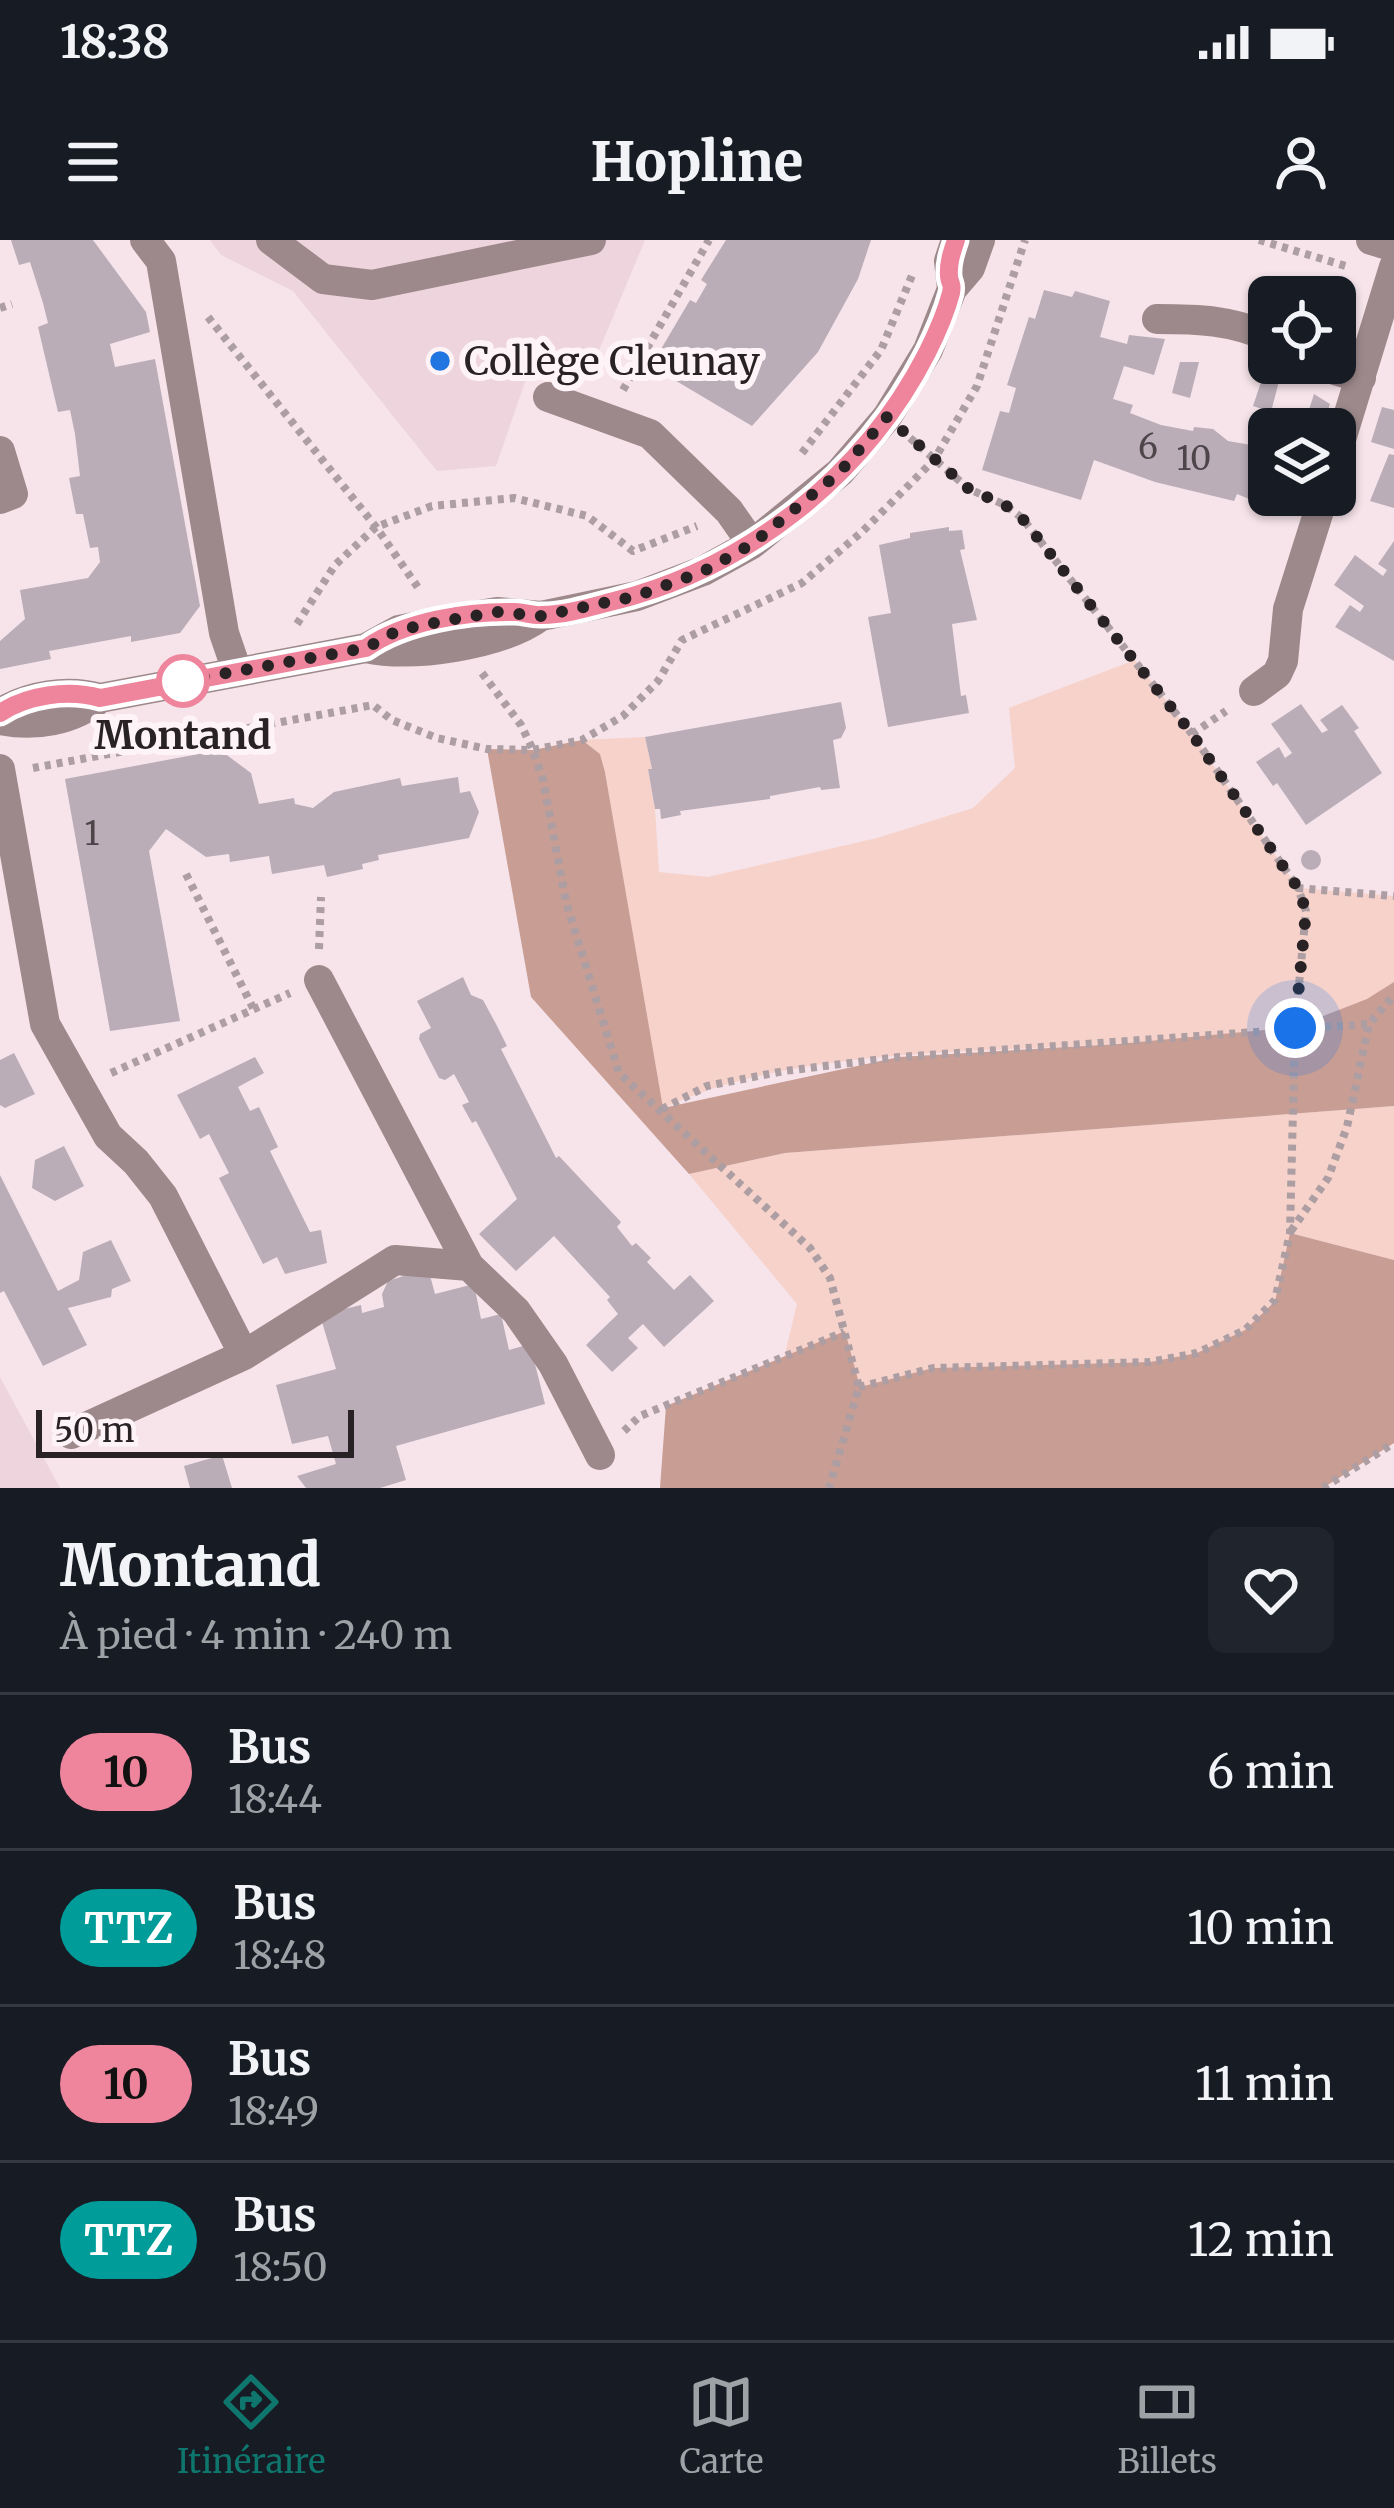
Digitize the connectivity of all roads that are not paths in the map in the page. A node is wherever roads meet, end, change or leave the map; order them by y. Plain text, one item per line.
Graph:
1 (146, 240) edge
2 (271, 240) edge
3 (591, 240) edge
4 (956, 240) edge
5 (980, 240) edge
6 (1371, 240) edge
7 (1394, 248) edge
8 (1392, 273) edge
9 (952, 289) junction
10 (1157, 319) dead end
11 (1248, 328) edge
12 (1356, 377) edge
13 (1360, 378) junction
14 (548, 397) dead end
15 (1351, 408) edge
16 (0, 451) edge
17 (0, 499) edge
18 (1317, 516) edge
19 (752, 544) junction
20 (237, 671) junction
21 (1255, 691) dead end
22 (0, 717) edge
23 (0, 769) edge
24 (319, 980) road end
25 (469, 1266) junction
26 (244, 1355) junction
27 (71, 1434) dead end
28 (600, 1455) road end

1 - 20 street
2 - 3 street
4 - 9 street
5 - 9 street
6 - 7 street
8 - 13 street
9 - 19 street
10 - 11 street
12 - 13 street
13 - 15 street
14 - 19 street
16 - 17 street
18 - 21 street
19 - 20 street
20 - 22 street
23 - 26 street
24 - 25 street
25 - 26 street
25 - 28 street
26 - 27 street

